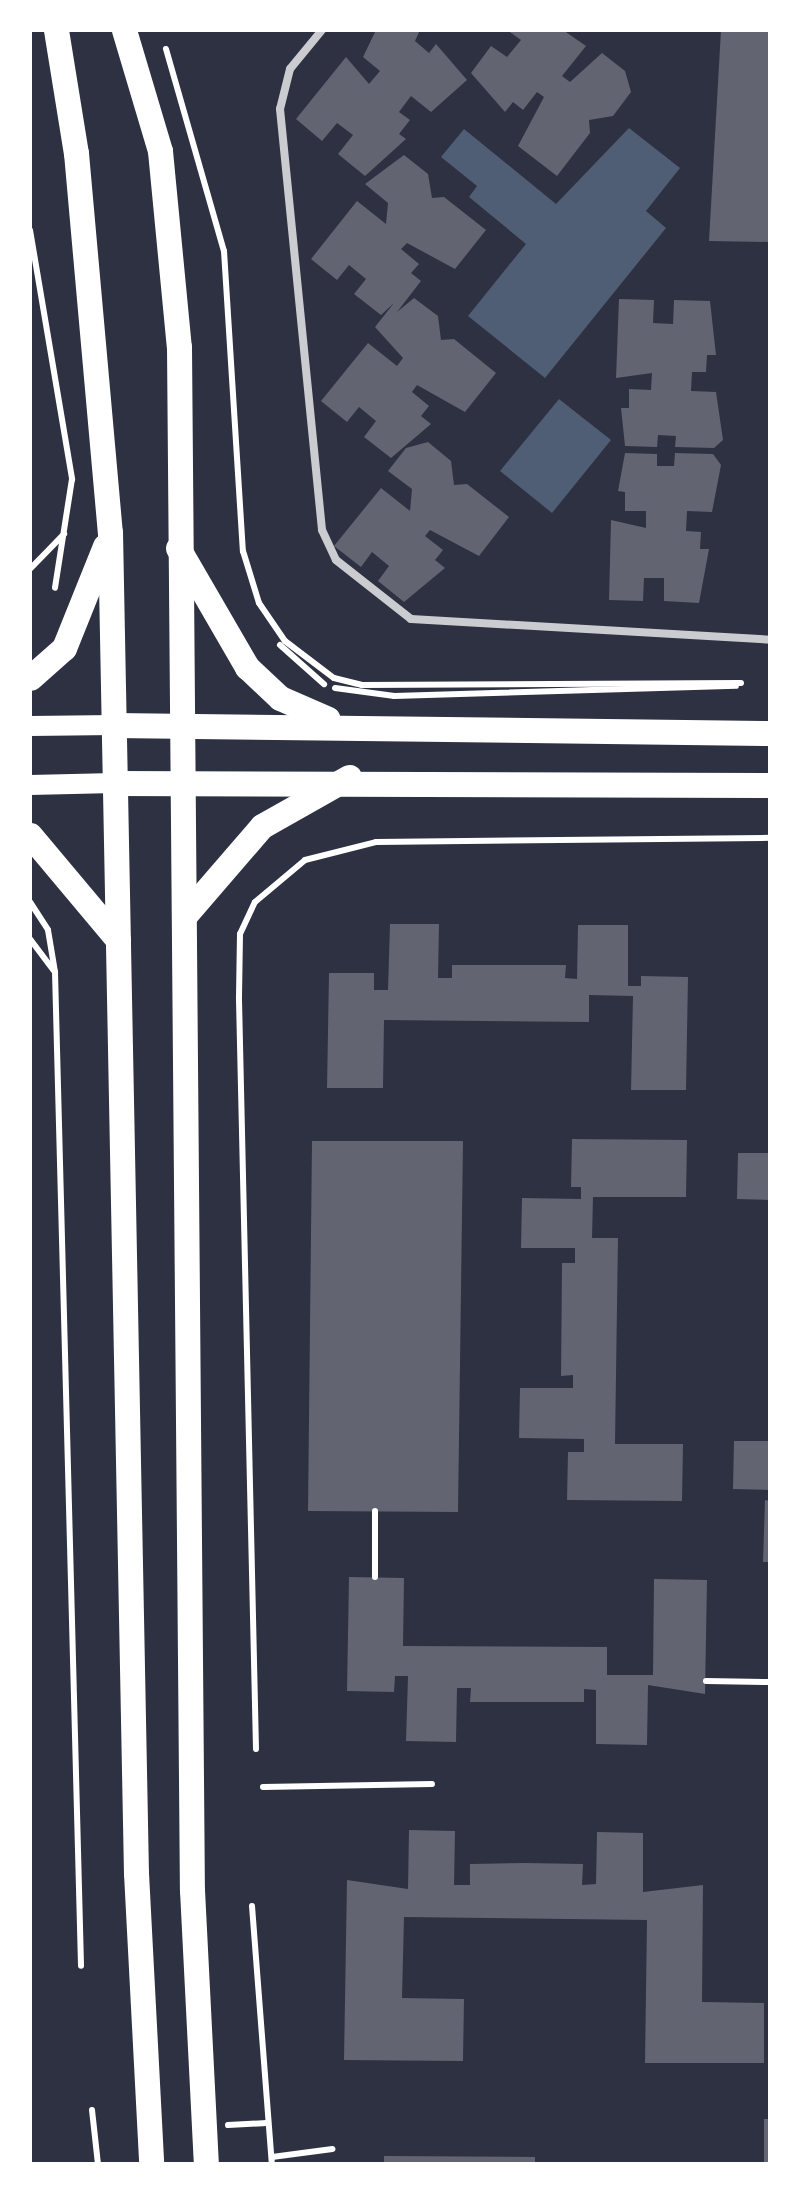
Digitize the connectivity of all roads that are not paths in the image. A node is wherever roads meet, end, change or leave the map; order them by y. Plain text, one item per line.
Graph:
1 (56, 30) edge
2 (124, 30) edge
3 (322, 30) edge
4 (110, 532) junction
5 (174, 539) junction
6 (770, 640) edge
7 (30, 678) edge
8 (339, 724) junction
9 (30, 726) edge
10 (114, 726) junction
11 (182, 726) junction
12 (770, 733) edge
13 (348, 777) junction
14 (184, 780) junction
15 (115, 782) junction
16 (30, 785) edge
17 (770, 786) edge
18 (30, 835) edge
19 (186, 914) junction
20 (118, 940) junction
21 (151, 2164) edge
22 (206, 2164) edge

1 - 4 main road
2 - 5 main road
3 - 6 lane
4 - 7 main road
4 - 10 main road
5 - 8 main road
5 - 11 main road
8 - 11 main road
8 - 12 main road
9 - 10 main road
10 - 11 main road
10 - 15 main road
11 - 14 main road
13 - 14 main road
13 - 17 main road
13 - 19 main road
14 - 15 main road
14 - 19 main road
15 - 16 main road
15 - 20 main road
18 - 20 main road
19 - 22 main road
20 - 21 main road

